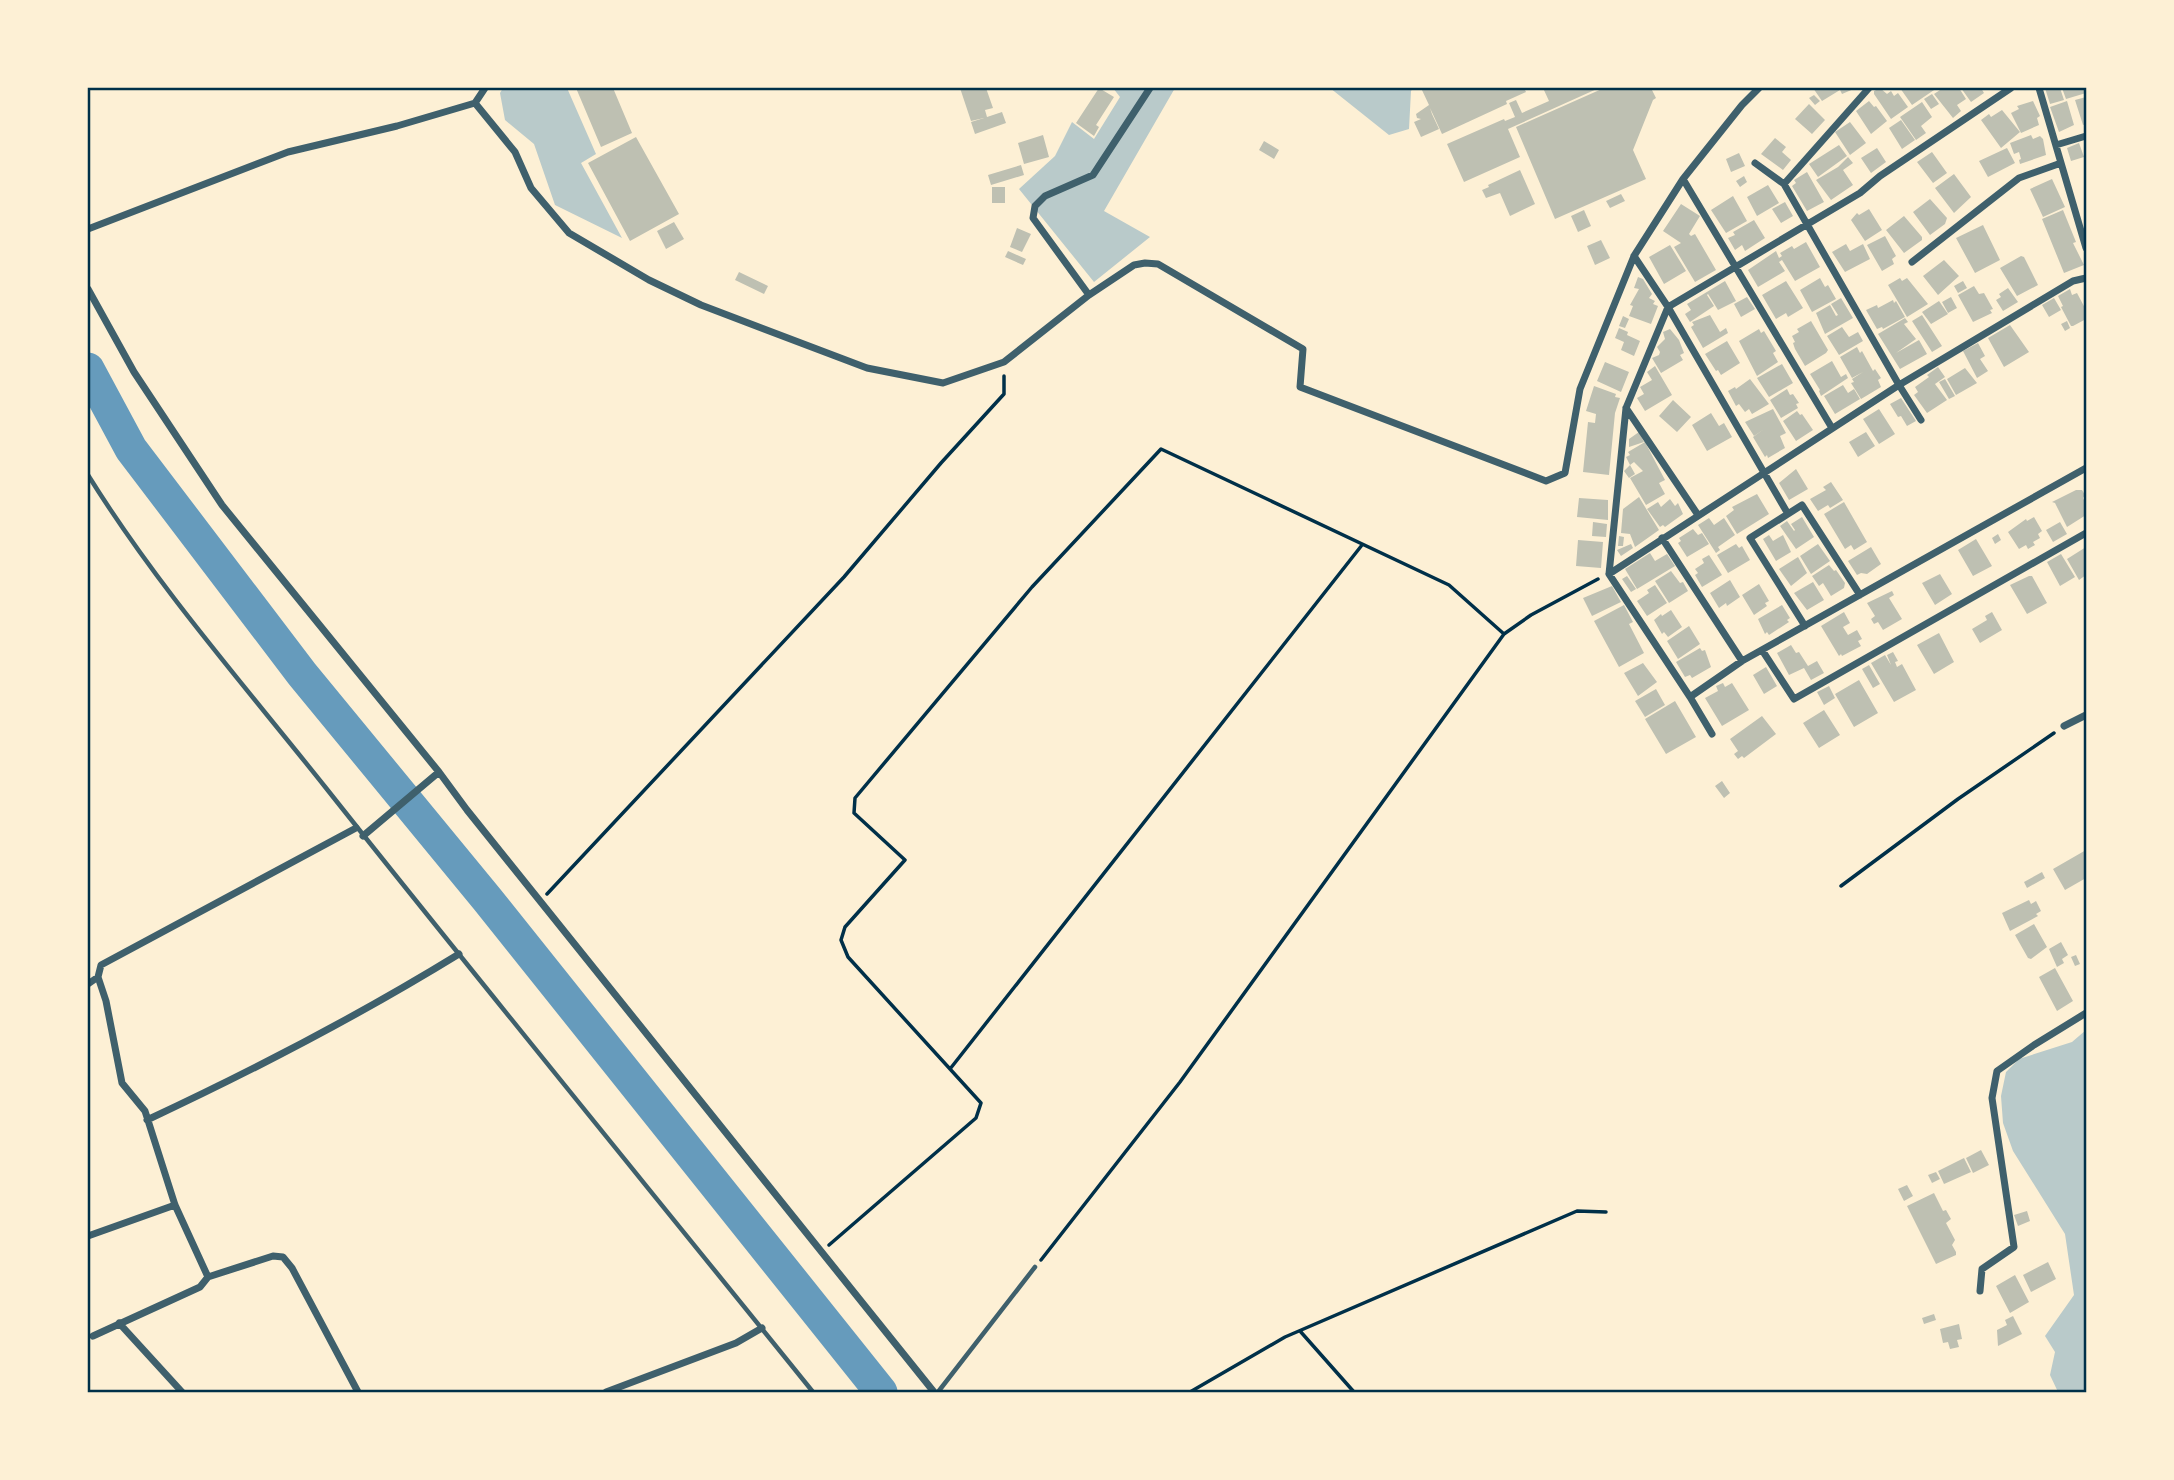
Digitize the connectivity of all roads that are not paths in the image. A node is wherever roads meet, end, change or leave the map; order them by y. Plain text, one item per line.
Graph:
1 (485, 88) edge
2 (1150, 88) edge
3 (1759, 88) edge
4 (1869, 88) edge
5 (2011, 88) edge
6 (2039, 88) edge
7 (475, 103) junction
8 (2087, 136) edge
9 (2056, 145) junction
10 (1755, 163) dead end
11 (2062, 163) junction
12 (1683, 179) junction
13 (1784, 184) junction
14 (2087, 215) edge
15 (2078, 218) junction
16 (1805, 225) junction
17 (88, 229) edge
18 (2087, 248) edge
19 (1634, 256) junction
20 (1912, 262) dead end
21 (1737, 266) junction
22 (2087, 278) edge
23 (88, 289) edge
24 (1089, 295) junction
25 (1668, 307) junction
26 (1899, 385) junction
27 (1626, 408) junction
28 (1921, 420) dead end
29 (1832, 428) junction
30 (2087, 468) edge
31 (1762, 473) junction
32 (88, 475) edge
33 (1788, 514) junction
34 (1698, 515) junction
35 (2087, 533) edge
36 (1662, 538) junction
37 (1608, 574) junction
38 (1860, 595) junction
39 (1805, 626) junction
40 (1762, 650) junction
41 (1742, 661) junction
42 (1690, 697) junction
43 (2087, 715) edge
44 (2064, 726) road end
45 (1712, 734) dead end
46 (439, 772) junction
47 (356, 828) junction
48 (363, 836) junction
49 (459, 954) junction
50 (98, 977) junction
51 (88, 984) edge
52 (2087, 1013) edge
53 (147, 1120) junction
54 (175, 1205) junction
55 (88, 1236) edge
56 (1035, 1267) road end
57 (208, 1277) junction
58 (1980, 1291) dead end
59 (119, 1323) junction
60 (762, 1328) junction
61 (93, 1336) dead end
62 (183, 1392) edge
63 (358, 1392) edge
64 (606, 1392) edge
65 (813, 1392) edge
66 (936, 1392) edge

1 - 7 street
2 - 24 street
3 - 12 street
4 - 13 street
5 - 16 street
6 - 9 street
7 - 17 street
7 - 24 street
8 - 9 street
9 - 11 street
10 - 13 street
11 - 15 street
11 - 20 street
12 - 19 street
12 - 21 street
13 - 16 street
14 - 15 street
15 - 18 street
16 - 21 street
16 - 26 street
19 - 24 street
19 - 25 street
21 - 25 street
21 - 29 street
22 - 26 street
23 - 46 street
25 - 27 street
25 - 31 street
26 - 28 street
26 - 29 street
27 - 34 street
27 - 37 street
29 - 31 street
30 - 38 street
31 - 33 street
31 - 34 street
32 - 47 lane
33 - 38 street
33 - 39 street
34 - 36 street
35 - 40 street
36 - 37 street
36 - 41 street
37 - 42 street
38 - 39 street
39 - 40 street
40 - 41 street
41 - 42 street
42 - 45 street
43 - 44 street
46 - 48 street
46 - 66 street
47 - 48 lane
47 - 50 street
48 - 49 lane
49 - 53 street
49 - 60 lane
50 - 51 street
50 - 53 street
52 - 58 street
53 - 54 street
54 - 55 street
54 - 57 street
56 - 66 lane
57 - 59 street
57 - 63 street
59 - 61 street
59 - 62 street
60 - 64 street
60 - 65 lane

